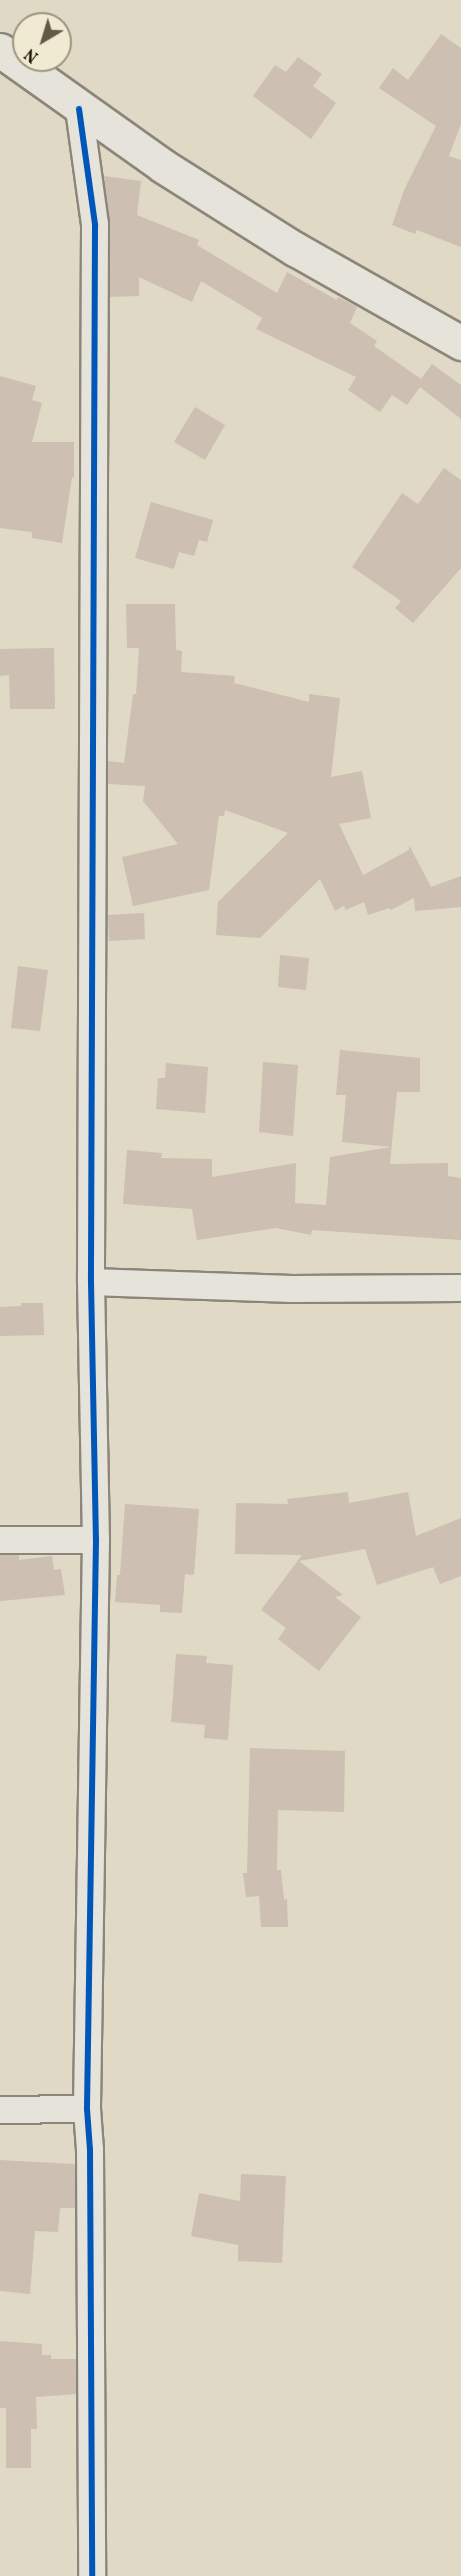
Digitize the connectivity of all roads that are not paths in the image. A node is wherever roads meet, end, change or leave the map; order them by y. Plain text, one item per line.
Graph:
1 (0, 50) edge
2 (79, 108) junction
3 (460, 339) edge
4 (91, 1282) junction
5 (461, 1288) edge
6 (0, 1540) edge
7 (96, 1540) junction
8 (87, 2109) junction
9 (0, 2110) edge
10 (92, 2576) edge

1 - 2 main road
2 - 3 main road
2 - 4 street
4 - 5 street
4 - 7 street
6 - 7 street
7 - 8 street
8 - 9 street
8 - 10 street

